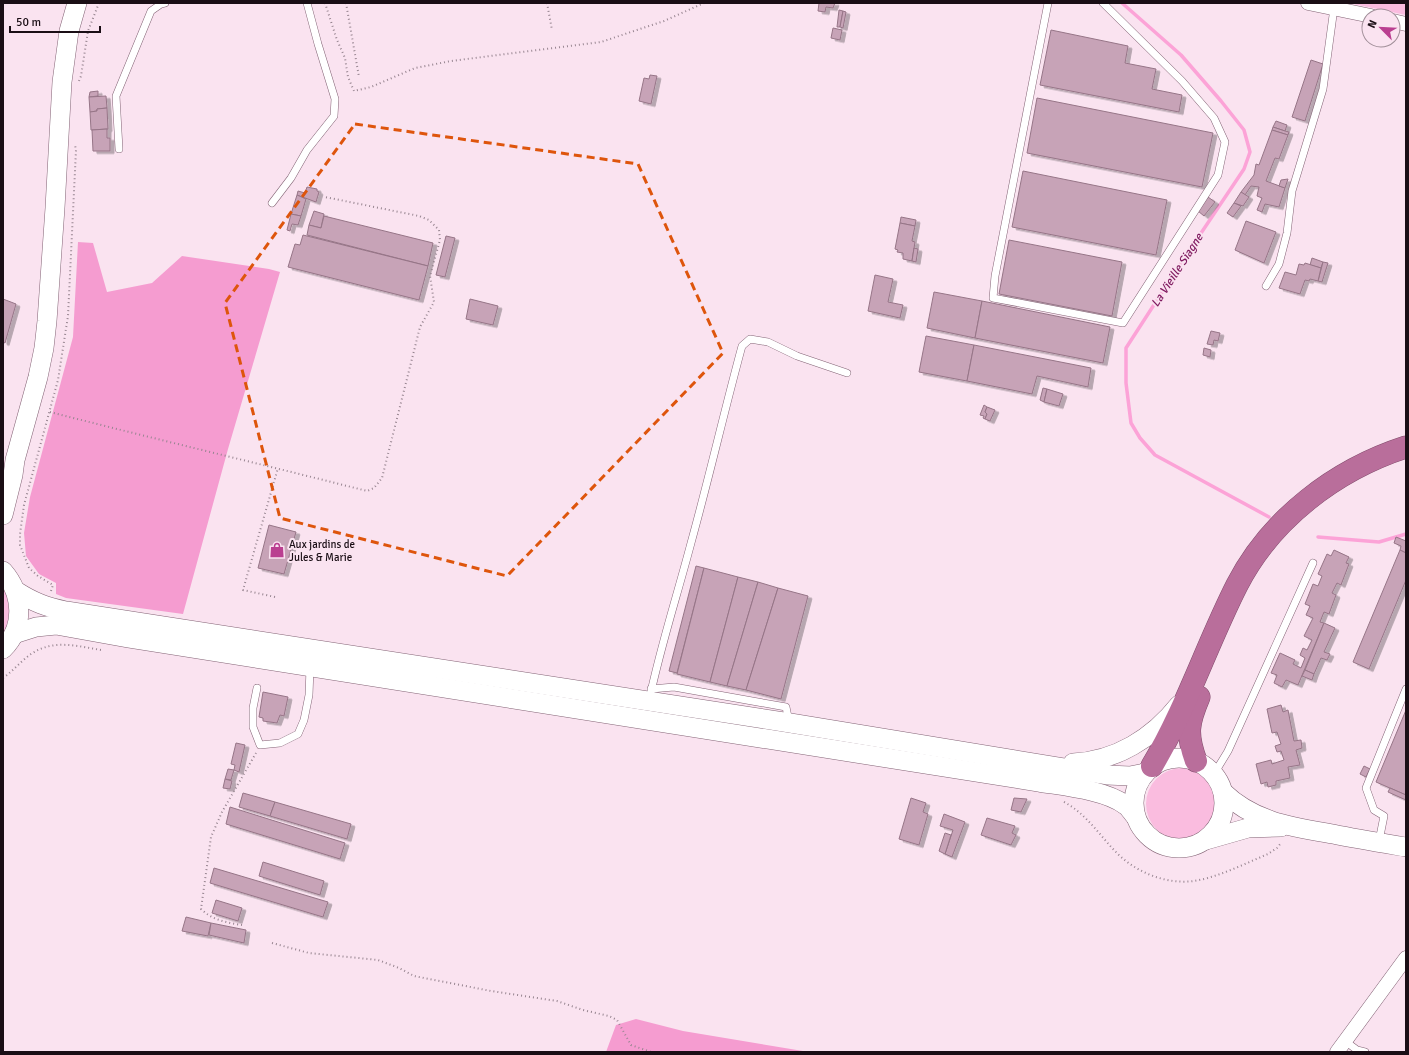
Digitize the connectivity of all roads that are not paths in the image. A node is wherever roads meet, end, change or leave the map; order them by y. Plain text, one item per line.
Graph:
1 (77, 3) edge
2 (165, 3) edge
3 (307, 3) edge
4 (1048, 3) edge
5 (1103, 3) edge
6 (1308, 3) edge
7 (1334, 8) junction
8 (1361, 14) edge
9 (119, 149) dead end
10 (272, 203) dead end
11 (1266, 286) dead end
12 (847, 374) dead end
13 (1406, 447) edge
14 (1406, 459) edge
15 (15, 460) junction
16 (3, 485) edge
17 (3, 515) edge
18 (1313, 563) dead end
19 (3, 570) edge
20 (16, 591) junction
21 (14, 634) junction
22 (3, 650) edge
23 (310, 666) junction
24 (257, 688) dead end
25 (1406, 689) edge
26 (1188, 694) junction
27 (650, 695) junction
28 (1196, 761) junction
29 (1039, 763) junction
30 (1148, 769) junction
31 (1214, 774) junction
32 (1223, 792) junction
33 (1135, 816) junction
34 (1286, 826) junction
35 (1206, 840) junction
36 (1379, 842) junction
37 (1406, 847) edge
38 (1406, 958) edge
39 (1341, 1047) edge
40 (1365, 1052) edge

1 - 15 main road
2 - 9 lane
3 - 10 lane
4 - 5 lane
6 - 7 street
7 - 8 street
7 - 11 lane
12 - 27 lane
13 - 26 highway
14 - 28 highway
15 - 16 main road
15 - 17 main road
18 - 31 lane
19 - 20 main road
20 - 21 main road
20 - 27 main road
21 - 22 main road
21 - 23 main road
23 - 24 lane
23 - 33 main road
25 - 36 lane
26 - 29 main road
26 - 30 highway
27 - 29 main road
28 - 30 main road
28 - 31 main road
29 - 30 main road
30 - 33 main road
31 - 32 main road
32 - 34 main road
32 - 35 main road
33 - 35 main road
34 - 35 main road
34 - 36 main road
36 - 37 main road
38 - 39 street
39 - 40 lane

